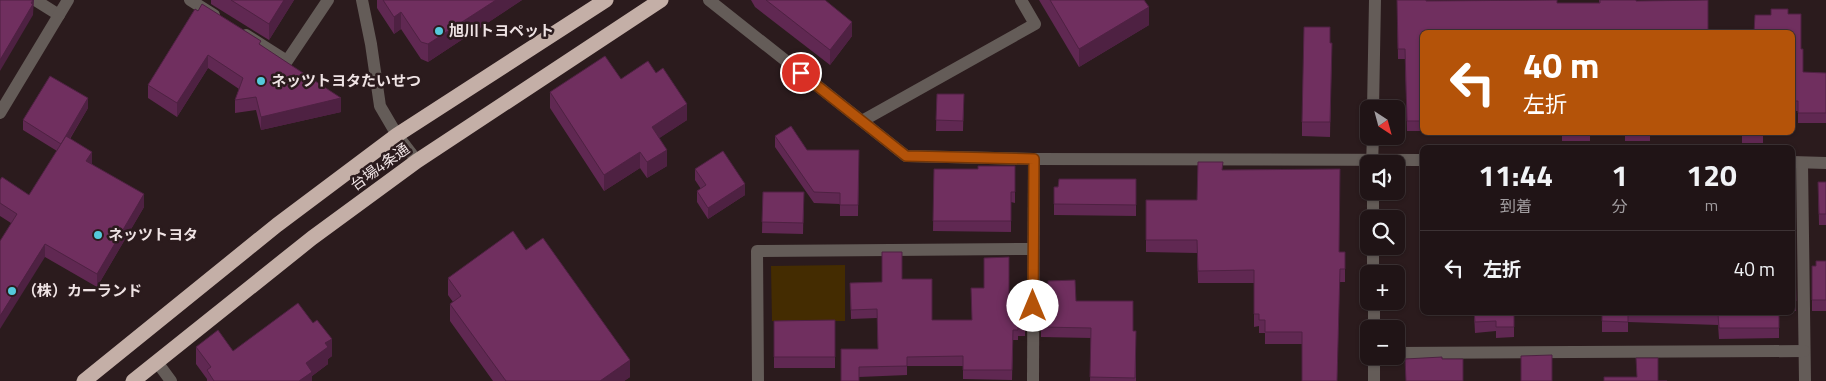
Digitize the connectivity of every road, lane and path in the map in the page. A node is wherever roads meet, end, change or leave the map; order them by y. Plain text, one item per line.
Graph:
1 (35, 0) edge
2 (68, 0) edge
3 (190, 0) edge
4 (328, 0) edge
5 (362, 0) edge
6 (606, 0) edge
7 (661, 0) edge
8 (709, 0) edge
9 (1021, 0) edge
10 (1375, 0) edge
11 (59, 14) junction
12 (223, 20) edge
13 (239, 31) edge
14 (1373, 100) edge
15 (0, 113) edge
16 (862, 121) junction
17 (397, 135) junction
18 (1034, 159) junction
19 (1420, 160) edge
20 (417, 161) junction
21 (1405, 161) edge
22 (1360, 162) edge
23 (1798, 162) edge
24 (1826, 163) edge
25 (1033, 250) junction
26 (1804, 351) junction
27 (1405, 353) edge
28 (156, 362) junction
29 (1374, 365) edge
30 (84, 381) edge
31 (133, 381) edge
32 (172, 381) edge
33 (758, 381) edge
34 (1033, 381) edge
35 (1374, 381) edge
36 (1805, 381) edge

1 - 11 street
2 - 11 street
3 - 12 street
4 - 13 street
5 - 17 street
6 - 17 highway, 台場4条通
7 - 20 highway, 台場4条通
8 - 16 street
9 - 16 street
10 - 14 street
11 - 15 street
16 - 18 street
17 - 20 street
17 - 30 highway, 台場4条通
18 - 22 street
18 - 25 street
19 - 21 street
20 - 28 highway, 台場4条通
23 - 24 street
23 - 26 street
25 - 33 street
25 - 34 street
26 - 27 street
26 - 36 street
28 - 31 highway, 台場4条通
28 - 32 street
29 - 35 street

